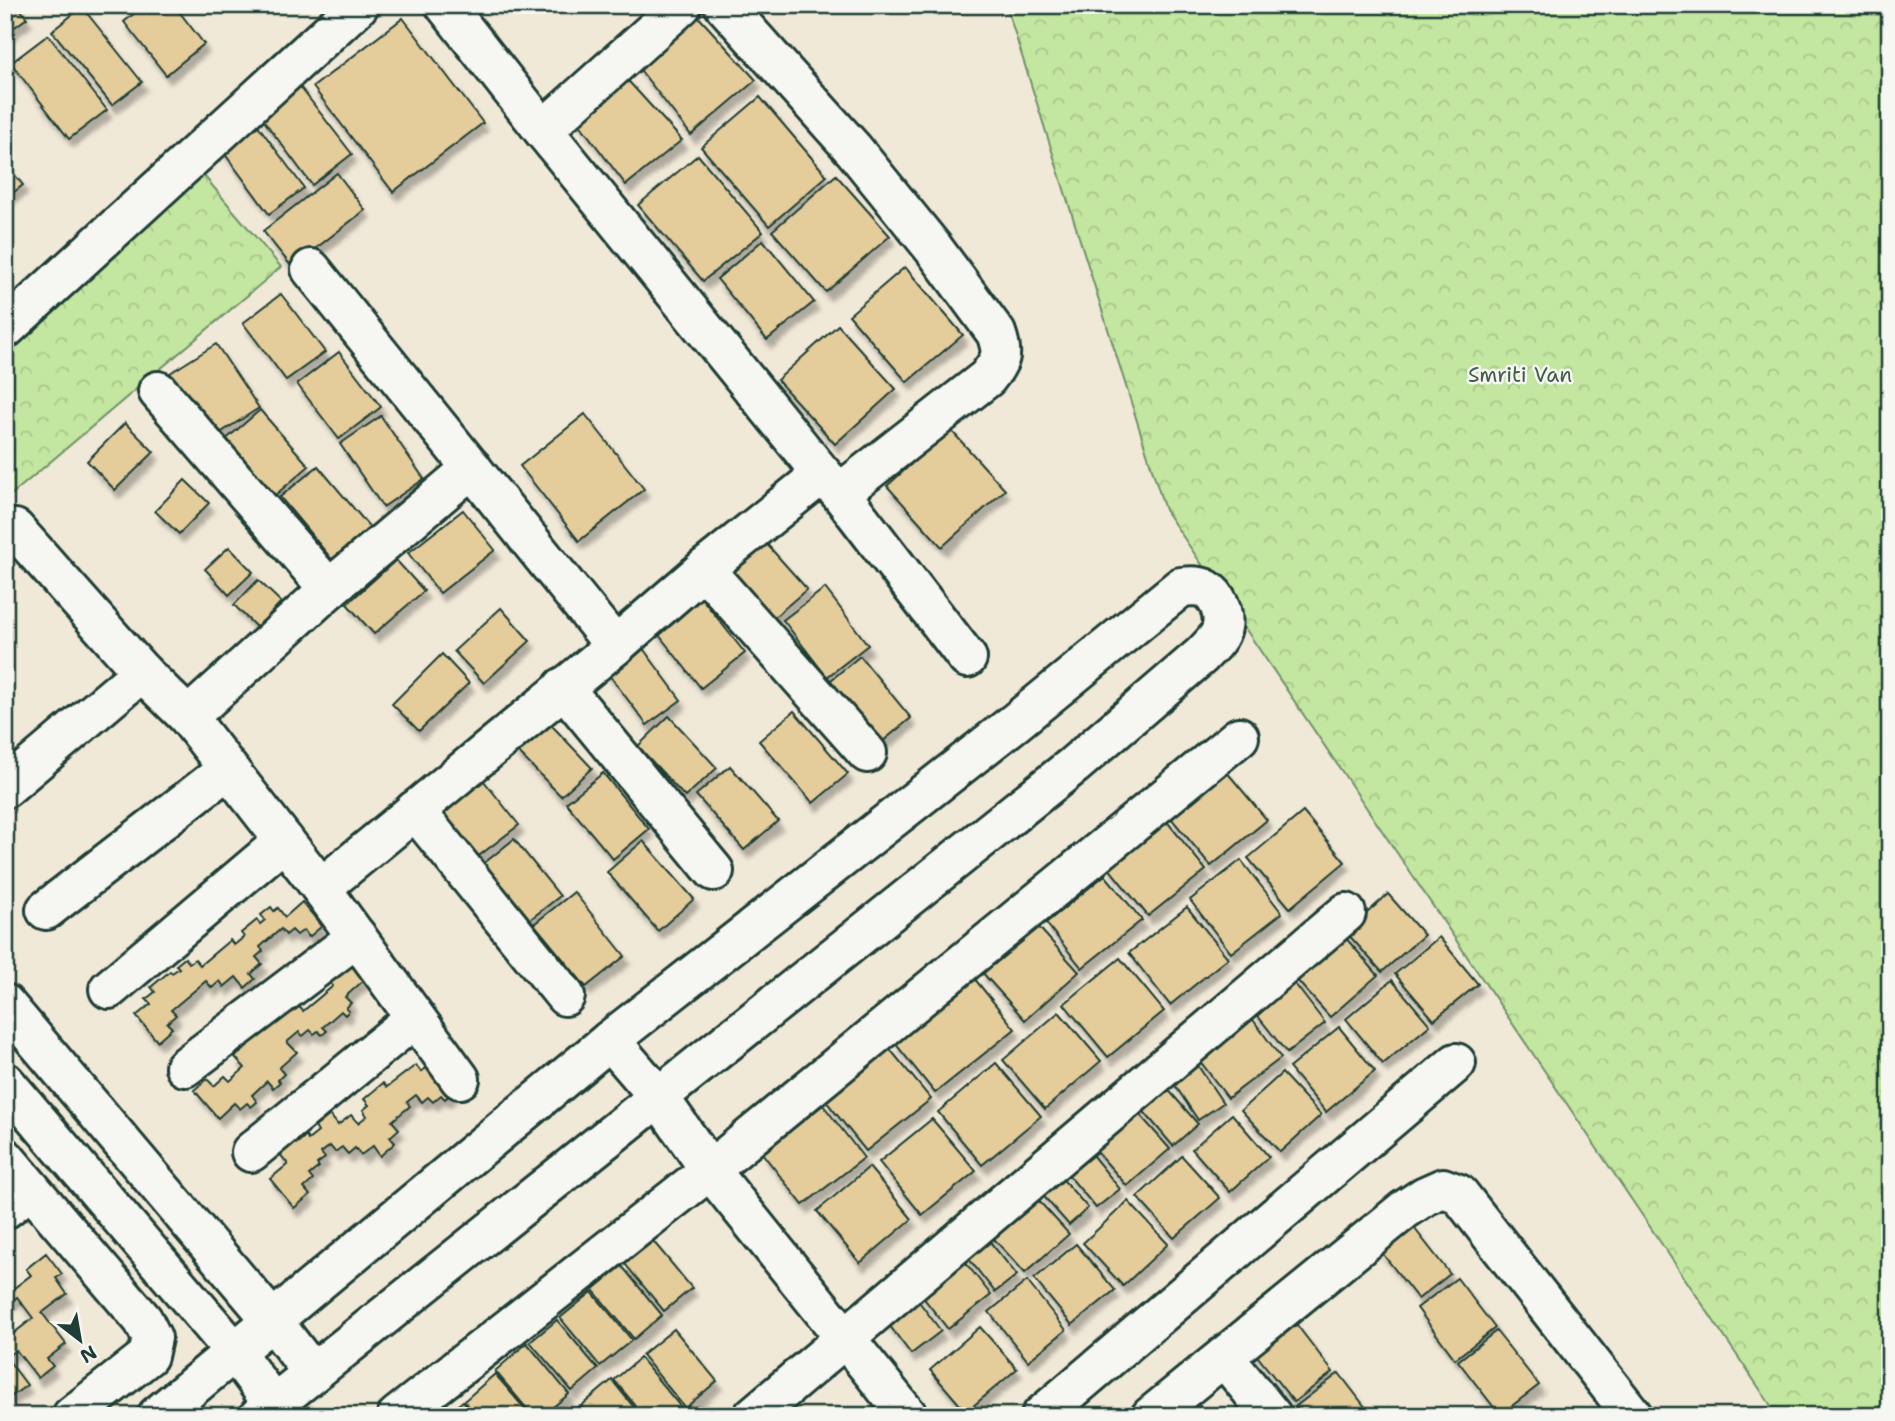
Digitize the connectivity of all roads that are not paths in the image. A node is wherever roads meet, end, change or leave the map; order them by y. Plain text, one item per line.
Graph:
1 (359, 5) edge
2 (445, 5) edge
3 (682, 5) edge
4 (724, 5) edge
5 (543, 130) junction
6 (311, 269) dead end
7 (5, 328) edge
8 (158, 391) dead end
9 (472, 468) junction
10 (831, 484) junction
11 (15, 529) dead end
12 (704, 569) junction
13 (329, 589) junction
14 (615, 646) junction
15 (967, 658) dead end
16 (142, 672) junction
17 (564, 687) junction
18 (188, 717) junction
19 (1239, 737) dead end
20 (867, 754) dead end
21 (228, 769) junction
22 (5, 788) edge
23 (415, 810) junction
24 (284, 841) junction
25 (714, 871) dead end
26 (321, 888) junction
27 (46, 910) dead end
28 (1346, 914) dead end
29 (357, 937) junction
30 (109, 989) dead end
31 (565, 996) dead end
32 (5, 1004) edge
33 (415, 1018) junction
34 (610, 1040) junction
35 (1456, 1063) dead end
36 (186, 1066) dead end
37 (460, 1079) dead end
38 (5, 1082) edge
39 (658, 1096) junction
40 (251, 1152) dead end
41 (5, 1158) edge
42 (710, 1170) junction
43 (18, 1199) edge
44 (272, 1320) junction
45 (845, 1339) junction
46 (234, 1351) junction
47 (1224, 1357) junction
48 (312, 1372) junction
49 (267, 1410) edge
50 (72, 1416) edge
51 (157, 1416) edge
52 (397, 1416) edge
53 (753, 1416) edge
54 (908, 1416) edge
55 (1041, 1416) edge
56 (1151, 1416) edge
57 (1272, 1416) edge
58 (1633, 1416) edge

1 - 7 street
2 - 5 street
3 - 5 street
4 - 10 street
5 - 10 street
6 - 9 street
8 - 13 street
9 - 13 street
9 - 14 street
10 - 12 street
10 - 15 street
11 - 16 street
12 - 14 street
12 - 20 street
13 - 18 street
14 - 17 street
16 - 18 street
16 - 22 street
17 - 23 street
17 - 25 street
18 - 21 street
19 - 42 street
21 - 24 street
21 - 27 street
23 - 26 street
23 - 31 street
24 - 26 street
24 - 30 street
26 - 29 street
28 - 45 street
29 - 33 street
29 - 36 street
32 - 44 street
33 - 37 street
33 - 40 street
34 - 39 street
34 - 39 street
34 - 44 street
35 - 55 street
38 - 46 street
39 - 42 street
39 - 48 street
41 - 43 street
42 - 45 street
42 - 52 street
43 - 50 street
44 - 46 street
44 - 48 street
45 - 53 street
45 - 54 street
46 - 49 street
46 - 51 street
47 - 56 street
47 - 57 street
47 - 58 street
48 - 49 street

